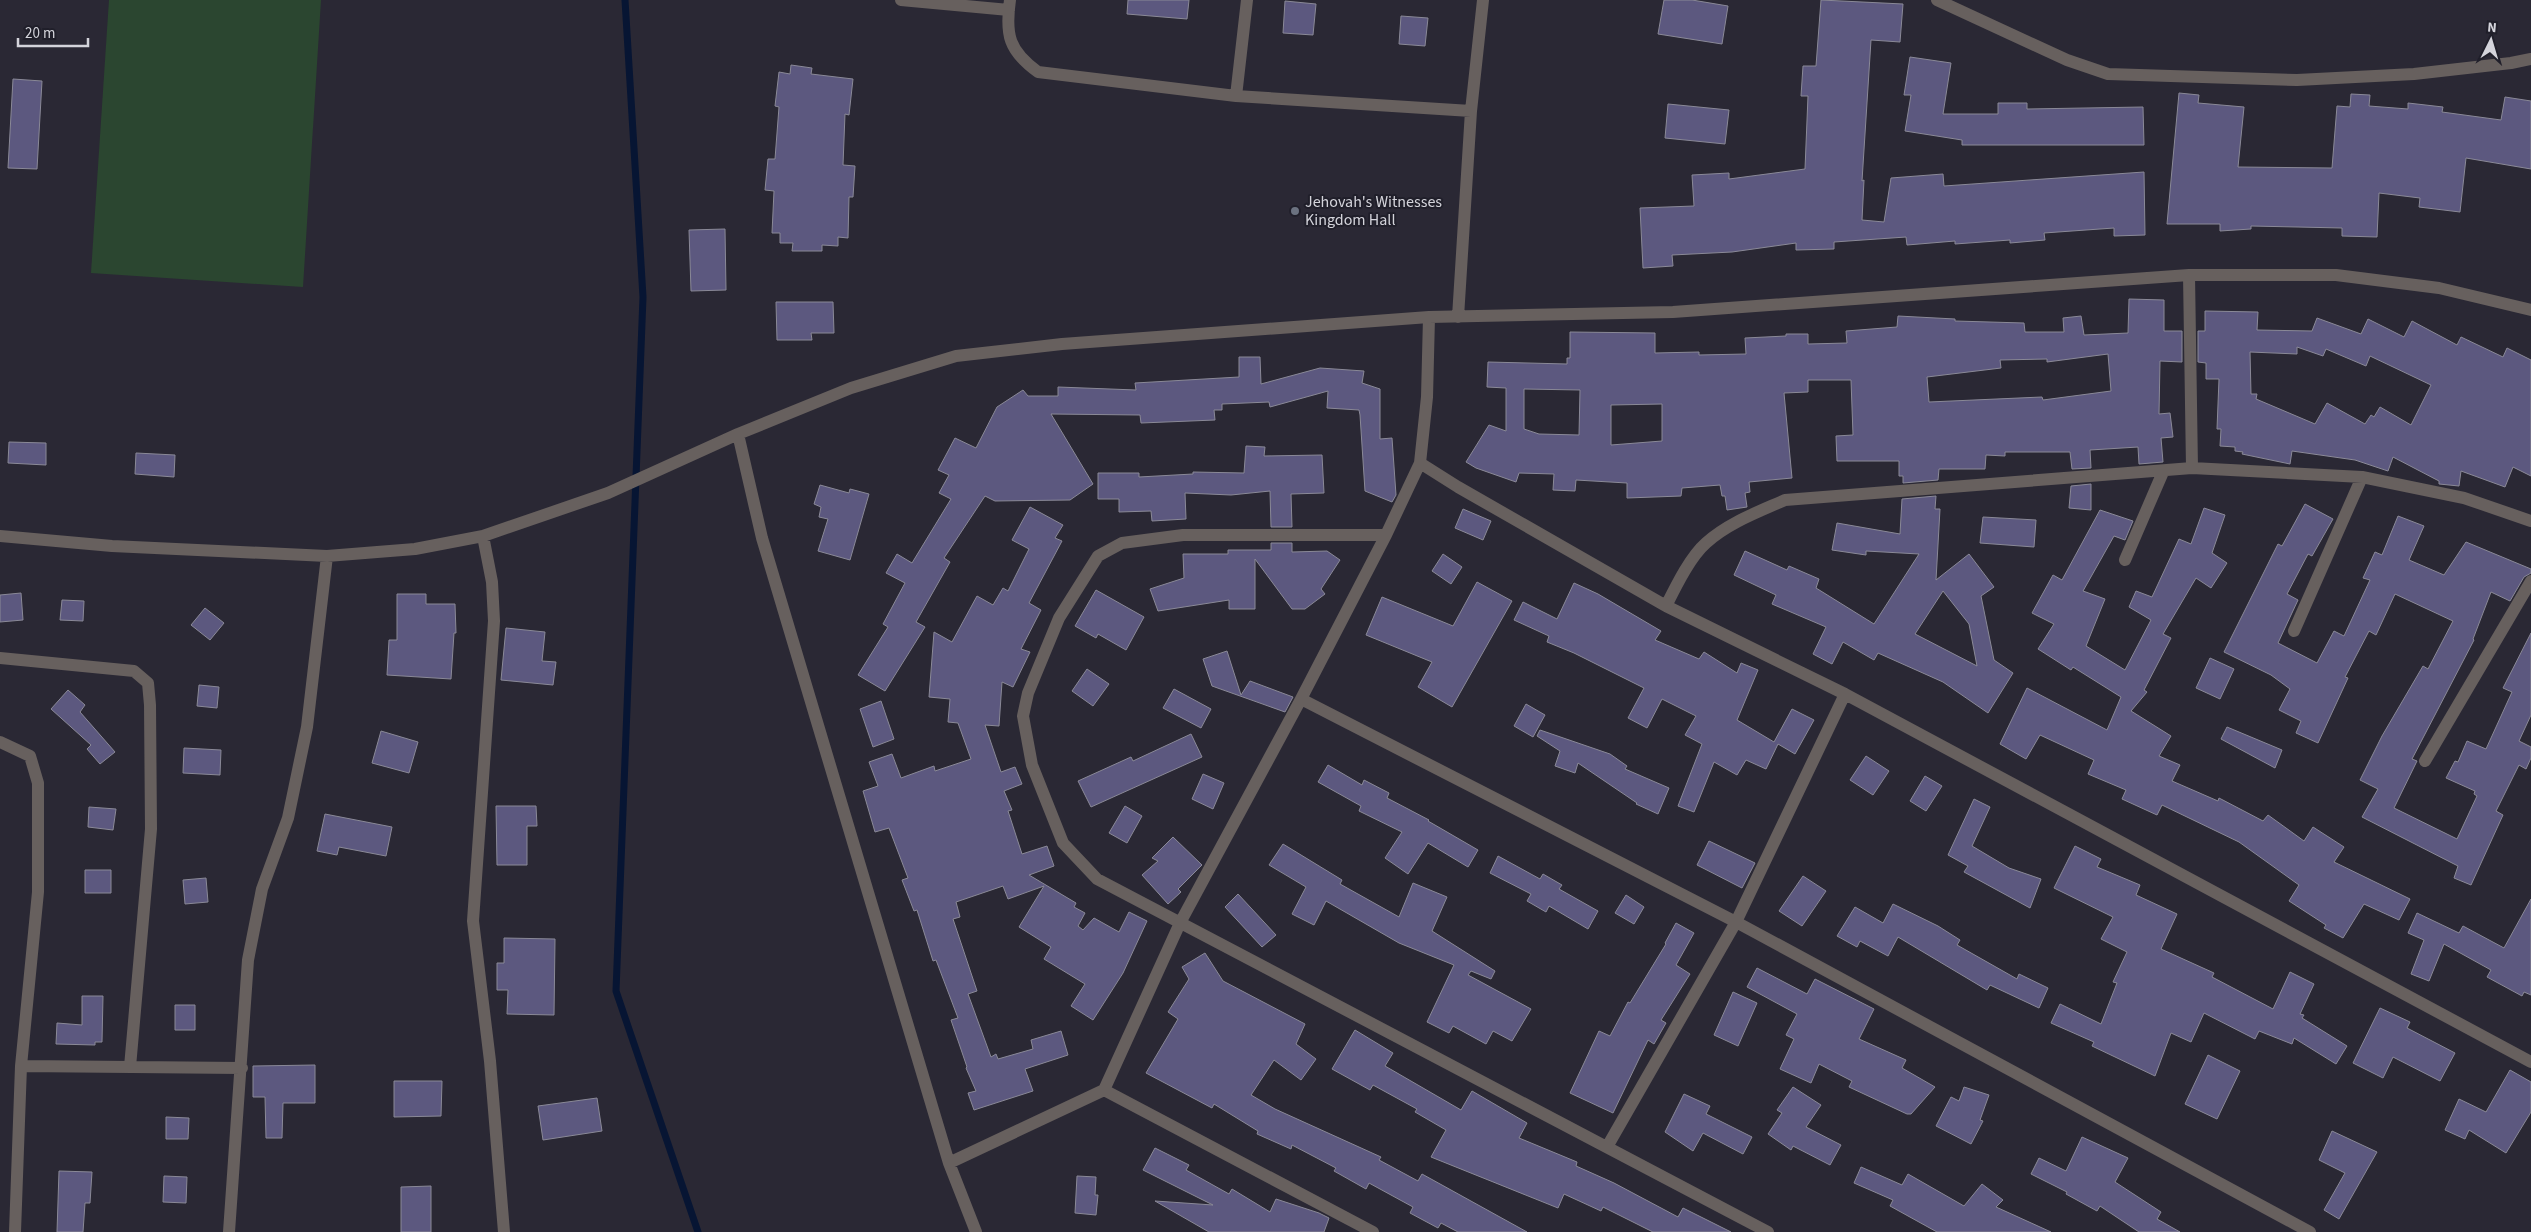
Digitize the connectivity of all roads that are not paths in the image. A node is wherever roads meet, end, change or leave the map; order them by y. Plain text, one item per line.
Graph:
1 (901, 0) edge
2 (1247, 0) edge
3 (1483, 0) edge
4 (1937, 0) edge
5 (1010, 5) edge
6 (2531, 58) edge
7 (1236, 96) junction
8 (1471, 112) junction
9 (2189, 274) junction
10 (2531, 310) edge
11 (1429, 317) junction
12 (1458, 317) junction
13 (738, 434) junction
14 (1420, 463) junction
15 (2192, 468) junction
16 (2163, 472) junction
17 (2362, 477) junction
18 (2531, 521) edge
19 (1386, 535) junction
20 (0, 536) edge
21 (483, 536) junction
22 (328, 556) junction
23 (2125, 560) dead end
24 (2531, 581) edge
25 (1666, 606) junction
26 (2294, 631) dead end
27 (0, 658) edge
28 (1845, 694) junction
29 (1301, 699) junction
30 (0, 742) edge
31 (2425, 760) dead end
32 (1736, 922) junction
33 (1180, 923) junction
34 (2531, 1062) edge
35 (20, 1066) junction
36 (130, 1067) junction
37 (242, 1068) junction
38 (1104, 1090) junction
39 (1607, 1147) junction
40 (949, 1163) junction
41 (15, 1232) edge
42 (229, 1232) edge
43 (504, 1232) edge
44 (976, 1232) edge
45 (1373, 1232) edge
46 (1768, 1232) edge
47 (2310, 1232) edge

1 - 5 street
2 - 7 street
3 - 8 street
4 - 6 street
5 - 7 street
7 - 8 street
8 - 12 street
9 - 10 street
9 - 12 street
9 - 15 street
11 - 12 street
11 - 13 street
11 - 14 street
13 - 21 street
13 - 40 street
14 - 19 street
14 - 25 street
15 - 16 street
15 - 17 street
16 - 23 street
16 - 25 street
17 - 18 street
17 - 26 street
19 - 29 street
19 - 33 street
20 - 22 street
21 - 22 street
21 - 43 street
22 - 37 street
24 - 31 street
25 - 28 street
27 - 36 street
28 - 32 street
28 - 34 street
29 - 32 street
29 - 33 street
30 - 35 street
32 - 39 street
32 - 47 street
33 - 38 street
33 - 39 street
35 - 36 street
35 - 41 street
36 - 37 street
37 - 42 street
38 - 40 street
38 - 45 street
39 - 46 street
40 - 44 street

